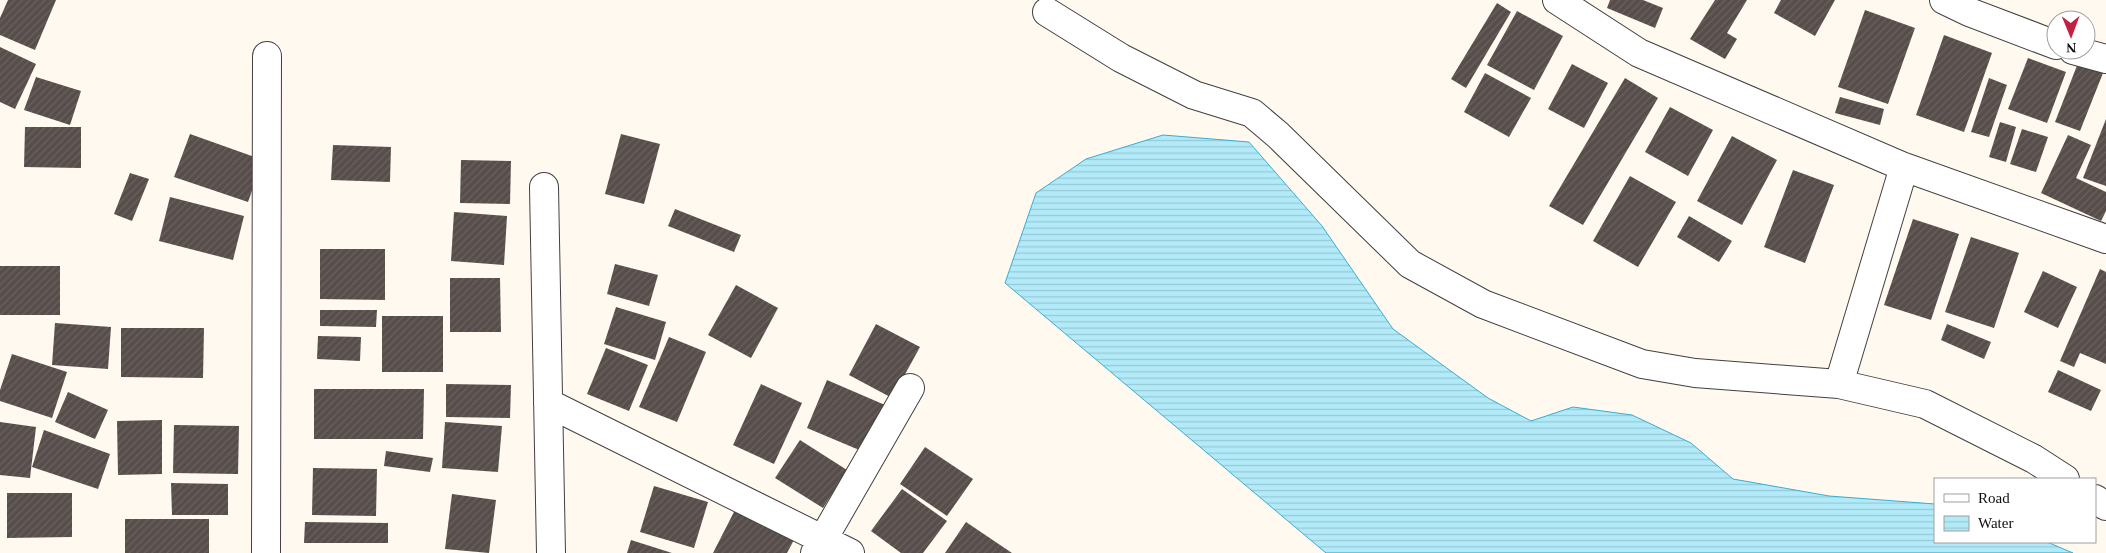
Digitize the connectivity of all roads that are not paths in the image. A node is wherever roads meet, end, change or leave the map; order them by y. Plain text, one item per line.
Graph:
1 (1557, 0) edge
2 (1944, 0) edge
3 (1970, 6) edge
4 (1047, 12) dead end
5 (2046, 40) edge
6 (267, 56) dead end
7 (1904, 167) junction
8 (544, 187) dead end
9 (2106, 239) edge
10 (1838, 384) junction
11 (910, 388) dead end
12 (548, 403) junction
13 (2063, 478) edge
14 (819, 546) edge
15 (266, 553) edge
16 (551, 553) edge
17 (850, 553) edge

1 - 7 street
2 - 3 street
3 - 5 street
4 - 10 street
6 - 15 street
7 - 9 street
7 - 10 street
8 - 12 street
10 - 13 street
11 - 14 street
12 - 14 street
12 - 16 street
14 - 17 street

